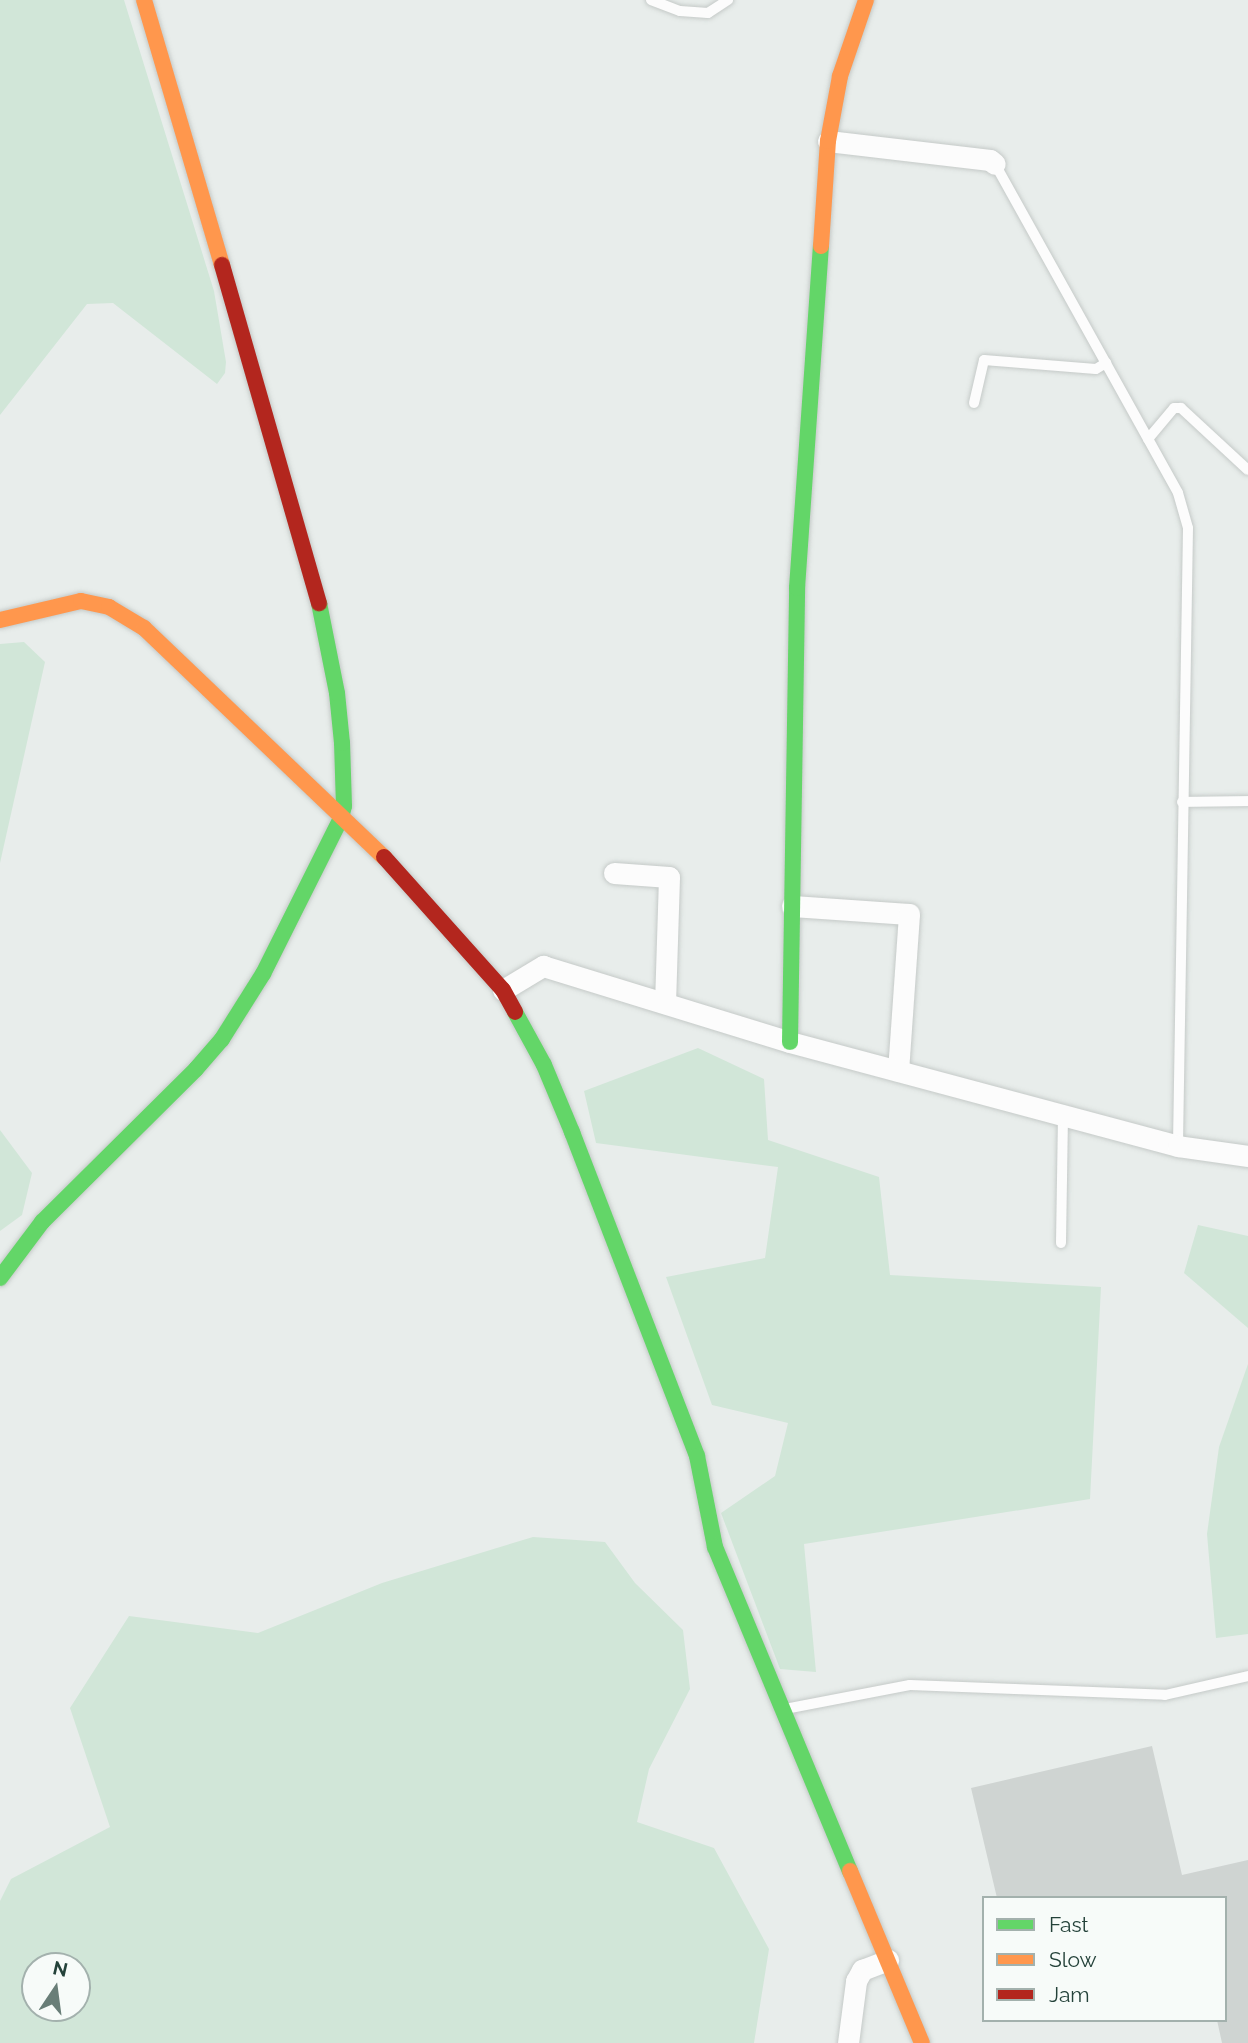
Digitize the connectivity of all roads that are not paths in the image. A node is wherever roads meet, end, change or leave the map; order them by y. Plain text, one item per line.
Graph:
1 (144, 0) edge
2 (650, 0) edge
3 (728, 0) edge
4 (866, 0) edge
5 (828, 141) junction
6 (995, 164) joint
7 (1106, 363) junction
8 (974, 403) dead end
9 (1148, 439) junction
10 (1248, 470) edge
11 (0, 620) edge
12 (1248, 801) edge
13 (1182, 802) junction
14 (341, 818) junction
15 (614, 873) dead end
16 (792, 906) junction
17 (503, 990) junction
18 (665, 1003) junction
19 (790, 1042) junction
20 (898, 1071) junction
21 (1063, 1115) junction
22 (1178, 1146) junction
23 (1248, 1156) edge
24 (1061, 1243) dead end
25 (0, 1278) edge
26 (1248, 1676) edge
27 (782, 1710) junction
28 (888, 1960) junction
29 (848, 2043) edge
30 (922, 2043) edge

1 - 14 street
2 - 3 lane
4 - 5 street
5 - 6 street
5 - 16 street
6 - 7 lane
7 - 8 lane
7 - 9 lane
9 - 10 lane
9 - 13 lane
11 - 14 street
12 - 13 lane
13 - 22 lane
14 - 17 street
14 - 25 street
15 - 18 street
16 - 19 street
16 - 20 street
17 - 18 street
17 - 27 street
18 - 19 street
19 - 20 street
20 - 21 street
21 - 22 street
21 - 24 lane
22 - 23 street
26 - 27 lane
27 - 28 street
28 - 29 street
28 - 30 street

